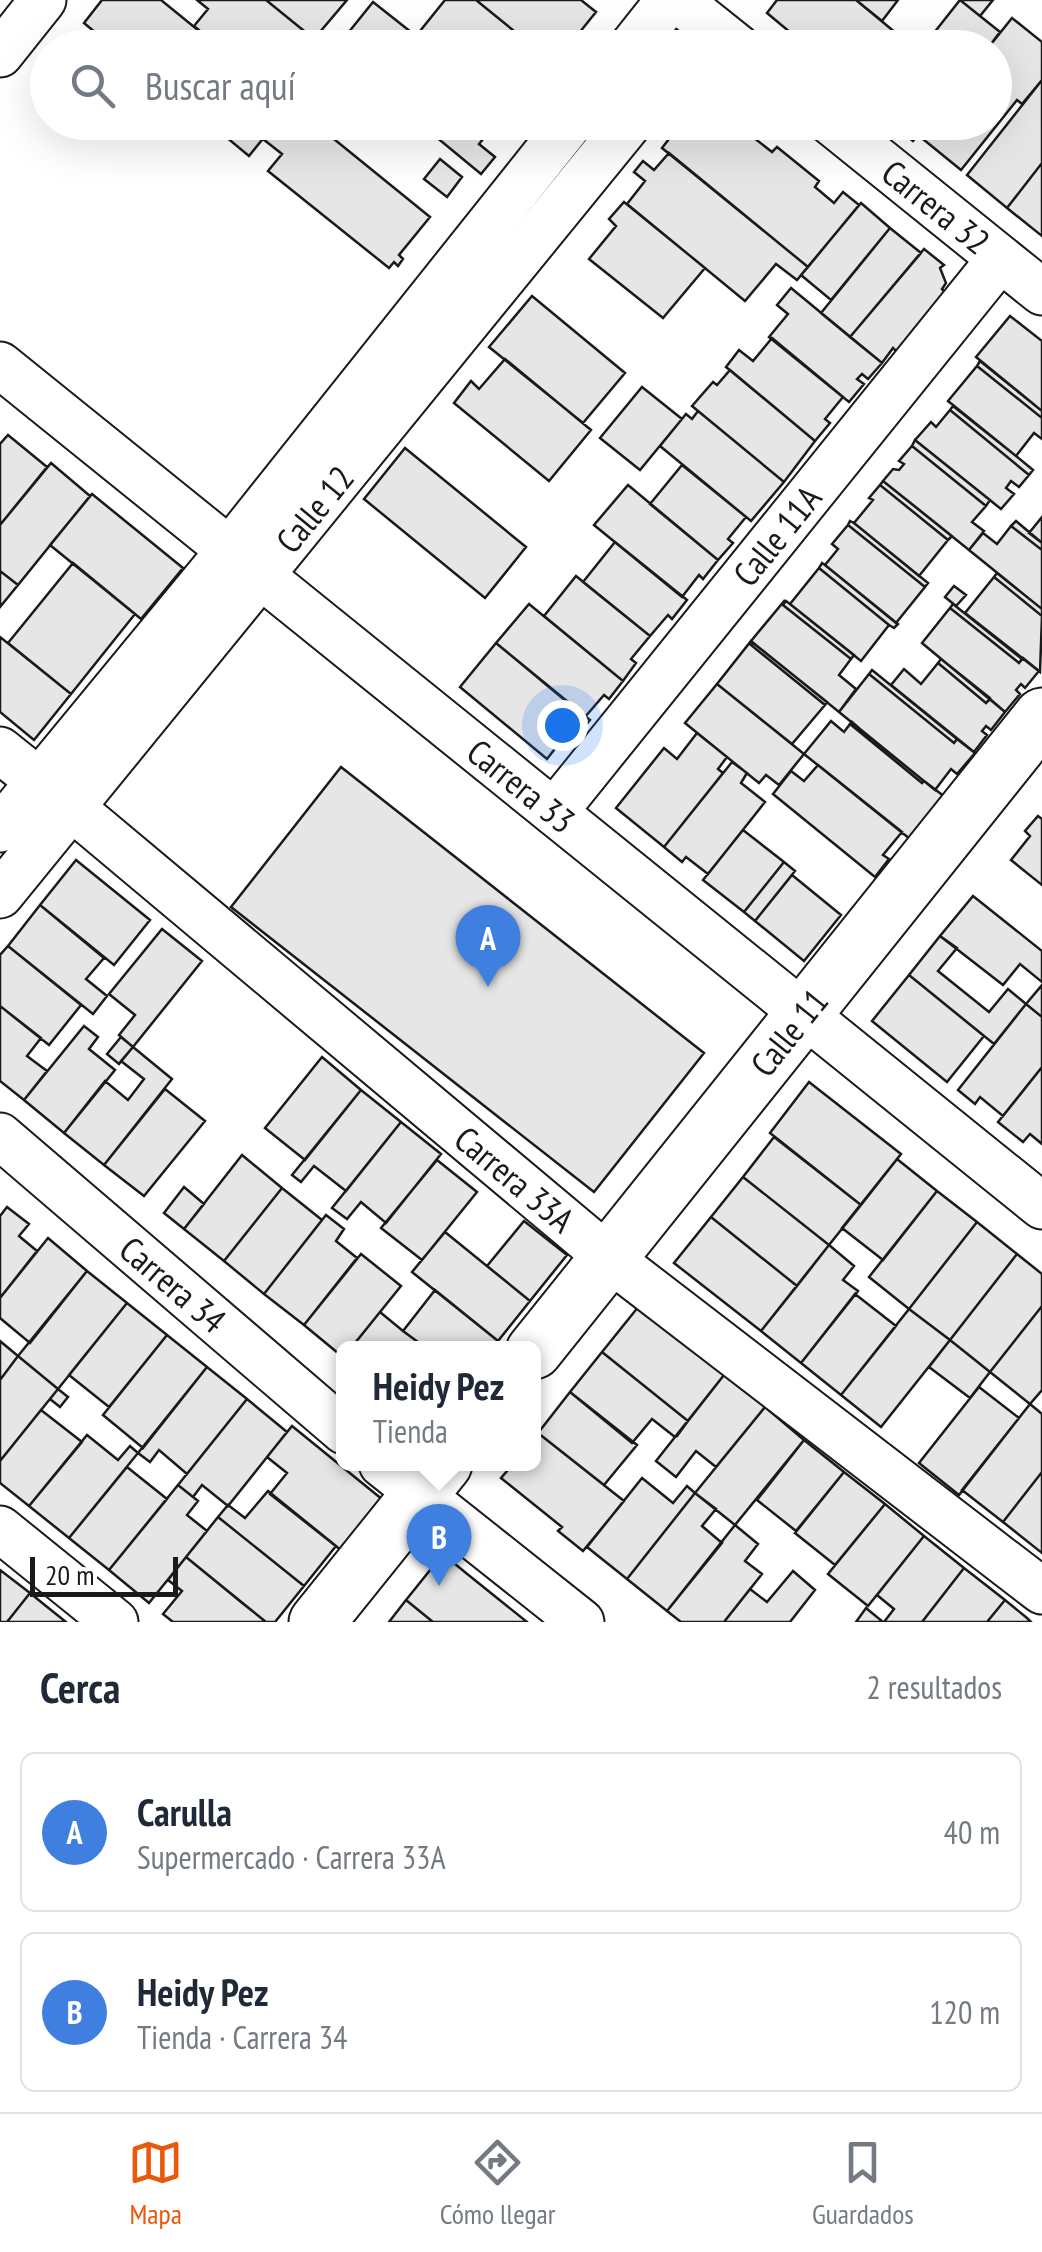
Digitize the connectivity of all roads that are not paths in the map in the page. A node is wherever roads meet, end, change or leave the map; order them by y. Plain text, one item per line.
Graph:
1 (44, 0) edge
2 (668, 0) edge
3 (645, 30) edge
4 (0, 54) edge
5 (558, 140) edge
6 (614, 140) edge
7 (853, 140) edge
8 (1000, 259) junction
9 (1042, 292) edge
10 (0, 365) edge
11 (245, 564) junction
12 (1042, 716) edge
13 (0, 750) edge
14 (55, 794) junction
15 (554, 812) junction
16 (0, 829) edge
17 (0, 894) edge
18 (804, 1014) junction
19 (0, 1136) edge
20 (1040, 1201) edge
21 (609, 1258) junction
22 (541, 1342) edge
23 (336, 1424) edge
24 (415, 1474) edge
25 (0, 1528) edge
26 (1042, 1591) edge
27 (115, 1622) edge
28 (318, 1622) edge
29 (581, 1622) edge

1 - 4 street
2 - 3 street
5 - 11 street, Calle 12
6 - 11 street, Calle 12
7 - 8 street, Carrera 32
8 - 9 street, Carrera 32
8 - 15 street, Calle 11A
10 - 11 street, Carrera 33
11 - 14 street, Calle 12
11 - 15 street, Carrera 33
12 - 18 street, Calle 11
13 - 14 street, Carrera 33A
14 - 16 street, Calle 12
14 - 17 street, Calle 12
14 - 21 street, Carrera 33A
15 - 18 street, Carrera 33
18 - 20 street, Carrera 33
18 - 21 street, Calle 11
19 - 23 street, Carrera 34
21 - 22 street, Calle 11
21 - 26 street, Carrera 33A
24 - 28 street
24 - 29 street
25 - 27 street

